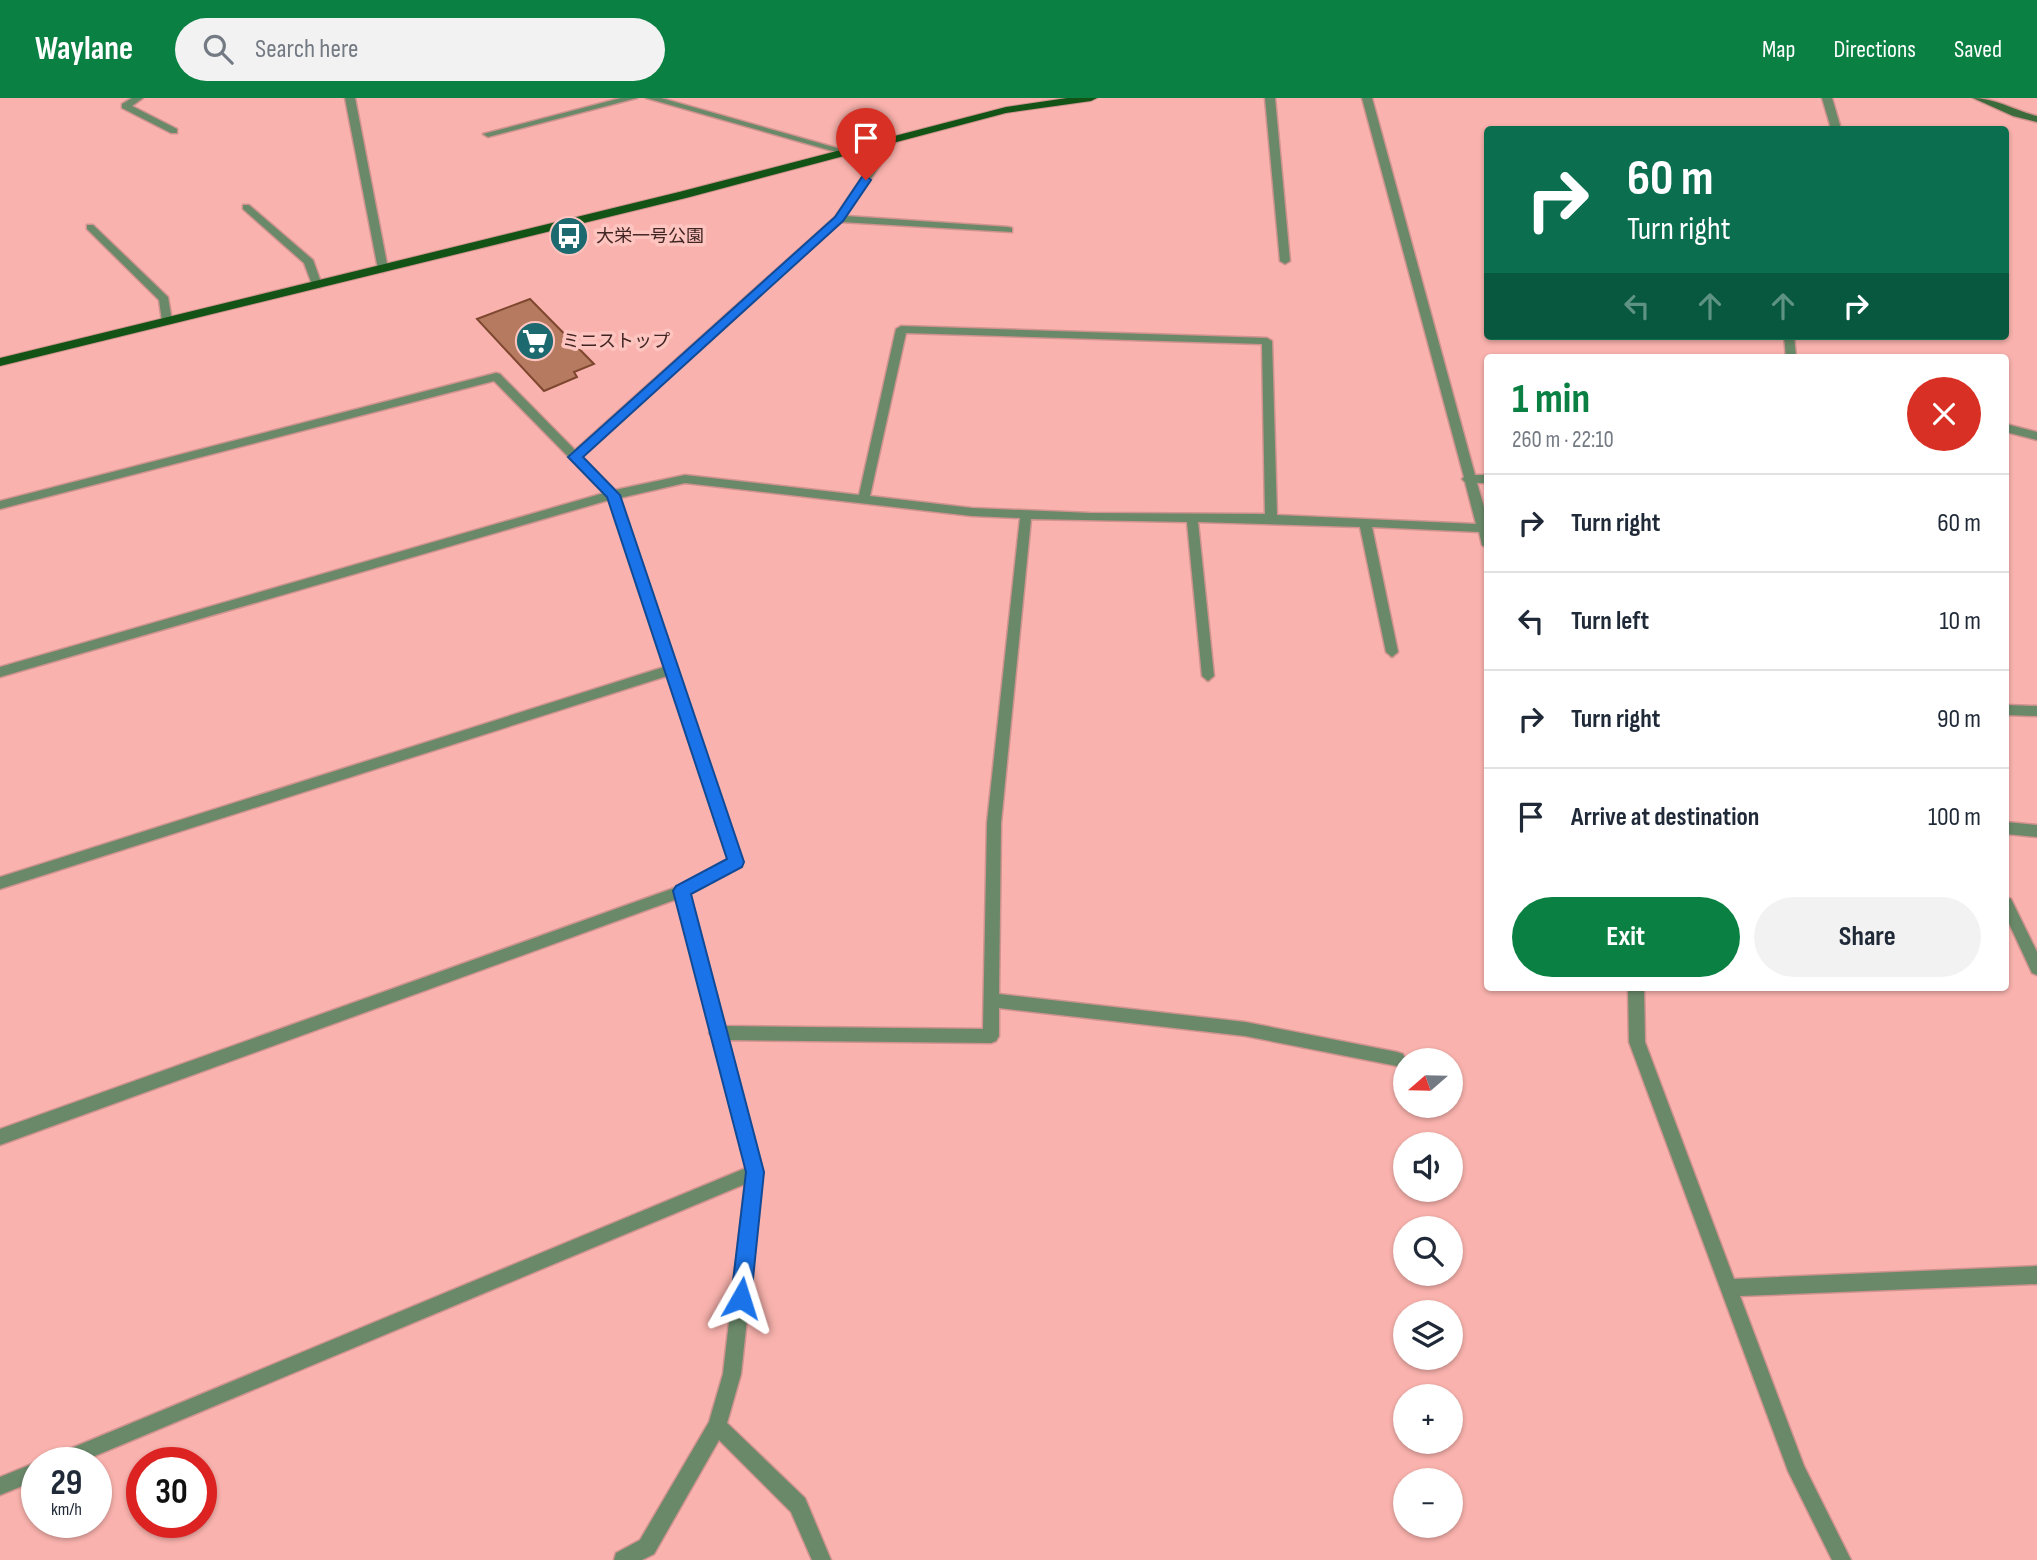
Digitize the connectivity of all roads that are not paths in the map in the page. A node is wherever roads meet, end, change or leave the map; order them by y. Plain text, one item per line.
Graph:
1 (138, 98) edge
2 (350, 98) edge
3 (632, 98) edge
4 (651, 98) edge
5 (1091, 98) edge
6 (1270, 98) edge
7 (1367, 98) edge
8 (1827, 98) edge
9 (1978, 98) edge
10 (1060, 99) edge
11 (2037, 119) edge
12 (1835, 126) edge
13 (174, 131) dead end
14 (488, 134) dead end
15 (892, 140) junction
16 (846, 152) junction
17 (246, 207) dead end
18 (839, 219) junction
19 (90, 227) dead end
20 (1008, 230) dead end
21 (1285, 261) dead end
22 (383, 269) junction
23 (317, 285) junction
24 (167, 321) junction
25 (0, 362) edge
26 (2009, 429) edge
27 (2037, 436) edge
28 (575, 457) junction
29 (1468, 479) junction
30 (1484, 479) edge
31 (613, 495) junction
32 (864, 499) junction
33 (0, 505) edge
34 (1026, 514) junction
35 (1192, 517) junction
36 (1271, 519) junction
37 (1365, 523) junction
38 (1481, 528) junction
39 (1484, 535) edge
40 (1392, 652) dead end
41 (672, 669) junction
42 (0, 672) edge
43 (1208, 676) dead end
44 (2009, 710) edge
45 (2037, 711) edge
46 (2009, 828) edge
47 (2037, 831) edge
48 (0, 883) edge
49 (682, 891) junction
50 (2009, 909) edge
51 (2037, 966) edge
52 (1636, 991) edge
53 (992, 1000) junction
54 (717, 1033) junction
55 (1393, 1058) edge
56 (0, 1137) edge
57 (755, 1172) junction
58 (2037, 1275) edge
59 (1729, 1288) junction
60 (717, 1426) junction
61 (94, 1447) edge
62 (21, 1477) edge
63 (0, 1486) edge
64 (623, 1560) edge
65 (822, 1560) edge
66 (1842, 1560) edge

1 - 13 street
2 - 22 street
3 - 14 street
4 - 16 street
5 - 10 main road
6 - 21 street
7 - 29 street
8 - 12 street
9 - 11 street
10 - 15 main road
15 - 16 main road
15 - 18 street
16 - 22 main road
17 - 23 street
18 - 20 street
18 - 28 street
19 - 24 street
22 - 23 main road
23 - 24 main road
24 - 25 main road
26 - 27 street
28 - 31 street
28 - 33 street
29 - 30 street
29 - 38 street
31 - 32 street
31 - 41 street
31 - 42 street
32 - 34 street
32 - 36 street
34 - 35 street
34 - 53 street
35 - 36 street
35 - 43 street
36 - 37 street
37 - 38 street
37 - 40 street
38 - 39 street
41 - 48 street
41 - 49 street
44 - 45 street
46 - 47 street
49 - 54 street
49 - 56 street
50 - 51 street
52 - 59 street
53 - 54 street
53 - 55 street
54 - 57 street
57 - 60 street
57 - 61 street
58 - 59 street
59 - 66 street
60 - 64 street
60 - 65 street
62 - 63 street

